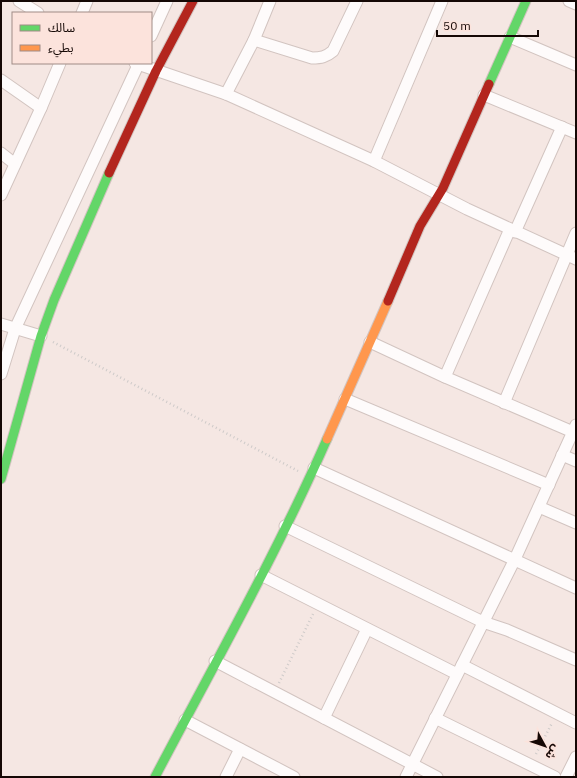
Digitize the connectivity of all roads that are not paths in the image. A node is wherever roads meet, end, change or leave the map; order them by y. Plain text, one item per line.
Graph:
1 (19, 1) edge
2 (88, 1) edge
3 (167, 1) edge
4 (193, 1) edge
5 (270, 1) edge
6 (357, 1) edge
7 (526, 1) edge
8 (569, 1) edge
9 (440, 2) edge
10 (576, 4) edge
11 (36, 12) edge
12 (82, 12) edge
13 (152, 34) edge
14 (510, 37) junction
15 (254, 40) junction
16 (60, 64) edge
17 (137, 64) edge
18 (139, 64) edge
19 (576, 65) edge
20 (156, 71) junction
21 (1, 80) edge
22 (226, 94) junction
23 (484, 95) junction
24 (41, 108) junction
25 (562, 127) junction
26 (576, 133) edge
27 (1, 153) edge
28 (374, 161) junction
29 (15, 164) junction
30 (1, 195) edge
31 (439, 195) junction
32 (512, 230) junction
33 (576, 233) edge
34 (572, 257) edge
35 (1, 324) edge
36 (15, 329) junction
37 (41, 336) junction
38 (370, 342) junction
39 (1, 374) edge
40 (445, 377) junction
41 (345, 398) junction
42 (504, 403) junction
43 (574, 429) edge
44 (562, 455) junction
45 (576, 461) edge
46 (311, 472) junction
47 (1, 479) edge
48 (549, 485) junction
49 (539, 507) junction
50 (576, 523) edge
51 (285, 526) junction
52 (515, 559) junction
53 (261, 575) junction
54 (576, 588) edge
55 (483, 622) junction
56 (367, 629) junction
57 (576, 660) edge
58 (215, 661) junction
59 (460, 670) junction
60 (324, 718) junction
61 (435, 718) junction
62 (185, 720) junction
63 (576, 724) edge
64 (240, 749) junction
65 (576, 758) edge
66 (412, 764) junction
67 (155, 777) edge
68 (226, 777) edge
69 (294, 777) edge
70 (406, 777) edge
71 (437, 777) edge
72 (555, 777) edge
73 (566, 777) edge

1 - 11 street
2 - 12 street
3 - 13 street
4 - 20 street
5 - 15 street
6 - 15 street
7 - 14 street
8 - 10 street
9 - 28 street
14 - 19 street
14 - 23 street
15 - 22 street
16 - 24 street
17 - 36 street
18 - 20 street
20 - 22 street
20 - 37 street
21 - 24 street
22 - 28 street
23 - 25 street
23 - 31 street
24 - 29 street
25 - 26 street
25 - 32 street
27 - 29 street
28 - 31 street
29 - 30 street
31 - 32 street
31 - 38 street
32 - 34 street
32 - 40 street
33 - 34 street
34 - 42 street
35 - 36 street
36 - 37 street
36 - 39 street
37 - 47 street
38 - 40 street
38 - 41 street
40 - 42 street
41 - 46 street
41 - 48 street
42 - 43 street
43 - 44 street
44 - 45 street
44 - 48 street
46 - 51 street
46 - 52 street
48 - 49 street
49 - 50 street
49 - 52 street
51 - 53 street
51 - 55 street
52 - 54 street
52 - 55 street
53 - 56 street
53 - 58 street
55 - 57 street
55 - 59 street
56 - 59 street
56 - 60 street
58 - 60 street
58 - 62 street
59 - 61 street
59 - 63 street
60 - 66 street
61 - 66 street
61 - 72 street
62 - 64 street
62 - 67 street
64 - 68 street
64 - 69 street
65 - 73 street
66 - 70 street
66 - 71 street

